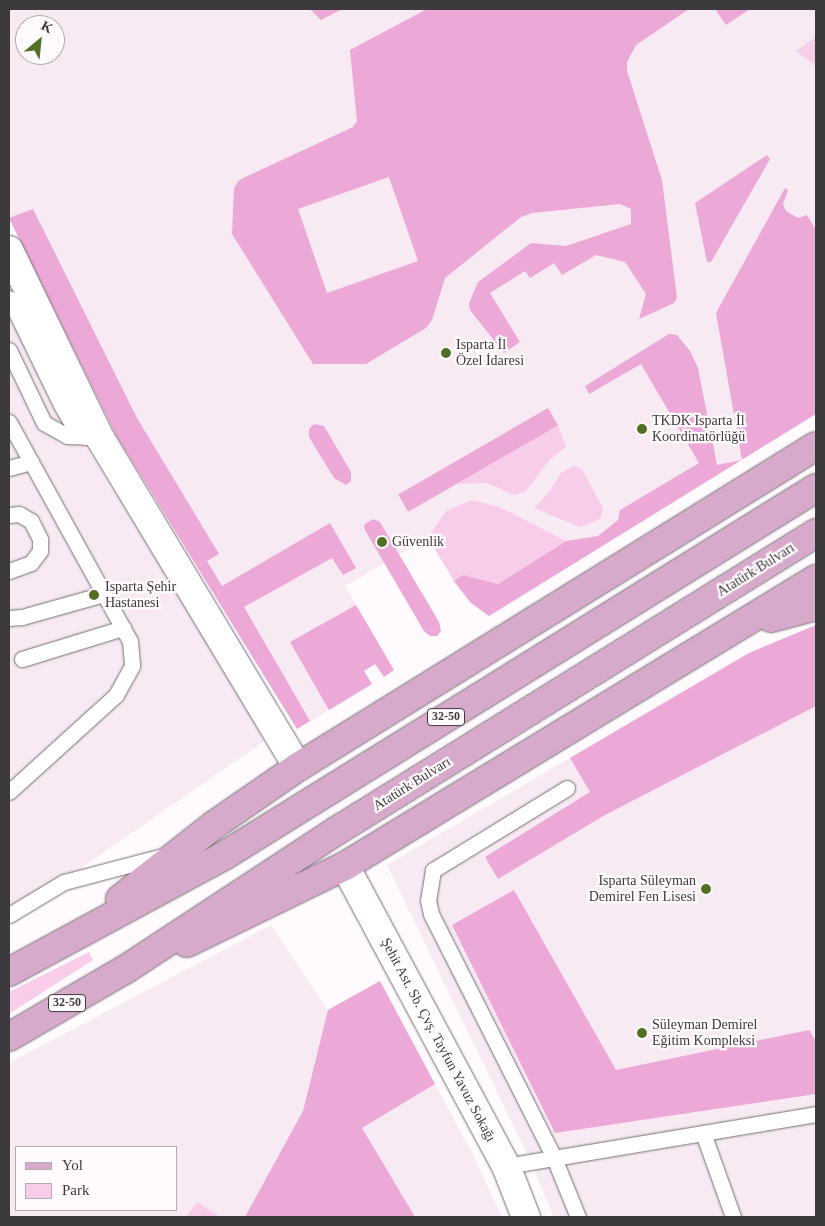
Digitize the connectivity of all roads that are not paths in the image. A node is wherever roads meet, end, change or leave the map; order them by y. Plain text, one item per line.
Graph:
1 (9, 250) edge
2 (9, 298) edge
3 (9, 350) edge
4 (9, 422) edge
5 (93, 438) junction
6 (816, 446) edge
7 (31, 462) junction
8 (9, 468) edge
9 (816, 488) edge
10 (9, 514) edge
11 (816, 533) edge
12 (9, 571) edge
13 (816, 579) edge
14 (104, 594) junction
15 (816, 606) edge
16 (9, 618) edge
17 (123, 628) junction
18 (725, 635) junction
19 (22, 659) dead end
20 (298, 767) junction
21 (567, 788) dead end
22 (9, 792) edge
23 (180, 851) junction
24 (345, 866) junction
25 (9, 914) edge
26 (71, 938) junction
27 (126, 969) junction
28 (9, 972) edge
29 (9, 1037) edge
30 (816, 1114) edge
31 (702, 1133) junction
32 (554, 1158) junction
33 (506, 1166) junction
34 (526, 1217) edge
35 (578, 1217) edge
36 (733, 1217) edge

1 - 5 street
2 - 5 lane
3 - 5 lane
4 - 7 lane
5 - 20 street
6 - 20 main road
7 - 8 lane
7 - 14 lane
9 - 26 main road, 32-50
10 - 12 lane
11 - 27 main road, Atatürk Bulvarı / 32-50
13 - 18 main road
14 - 16 lane
14 - 17 lane
15 - 18 main road
17 - 19 lane
17 - 22 lane
18 - 24 main road
20 - 23 main road
21 - 32 lane
23 - 25 lane
23 - 26 main road
24 - 27 main road
24 - 33 street, Şehit Ast. Sb. Çvş. Tayfun Yavuz Sokağı
26 - 28 main road, 32-50
27 - 29 main road, Atatürk Bulvarı / 32-50
30 - 31 lane
31 - 32 lane
31 - 36 lane
32 - 33 lane
32 - 35 lane
33 - 34 street, Şehit Ast. Sb. Çvş. Tayfun Yavuz Sokağı

